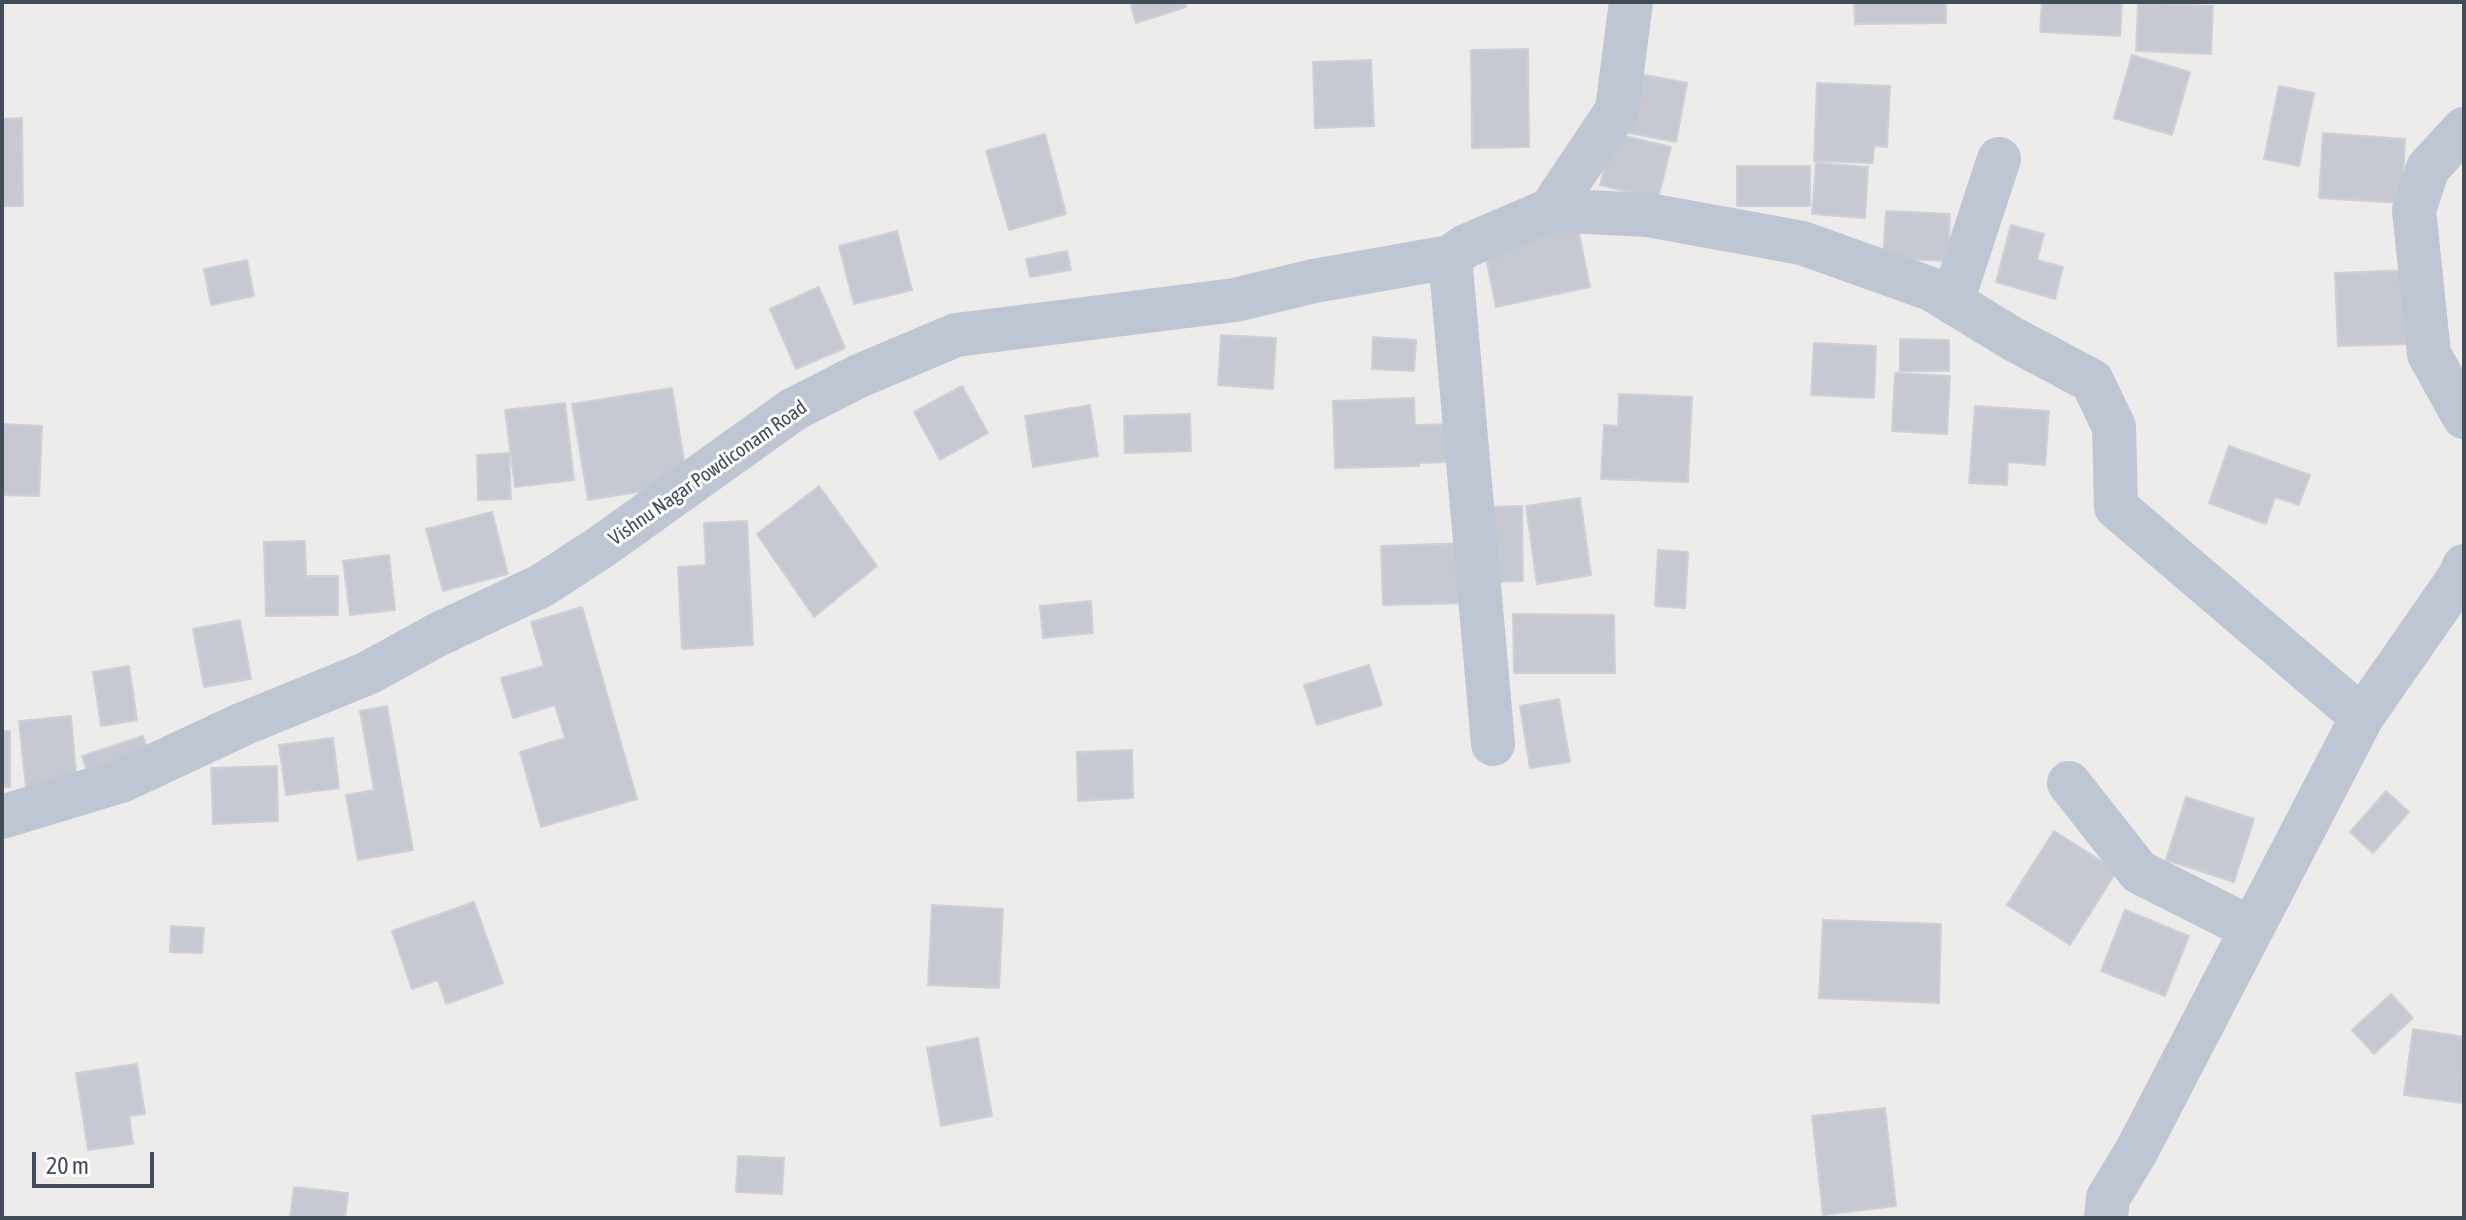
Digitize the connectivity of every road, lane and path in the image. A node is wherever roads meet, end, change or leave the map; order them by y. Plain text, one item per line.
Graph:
1 (1631, 2) edge
2 (2464, 129) edge
3 (1999, 159) dead end
4 (1550, 210) junction
5 (1450, 257) junction
6 (1952, 302) junction
7 (2464, 417) edge
8 (2464, 566) edge
9 (2362, 717) junction
10 (1493, 744) dead end
11 (2069, 783) dead end
12 (2, 817) edge
13 (2252, 929) junction
14 (2106, 1218) edge

1 - 4 street
2 - 7 street
3 - 6 street
4 - 5 street, Vishnu Nagar Powdiconam Road
4 - 6 street
5 - 10 street
5 - 12 street, Vishnu Nagar Powdiconam Road
6 - 9 street
8 - 9 street
9 - 13 street
11 - 13 street
13 - 14 street

